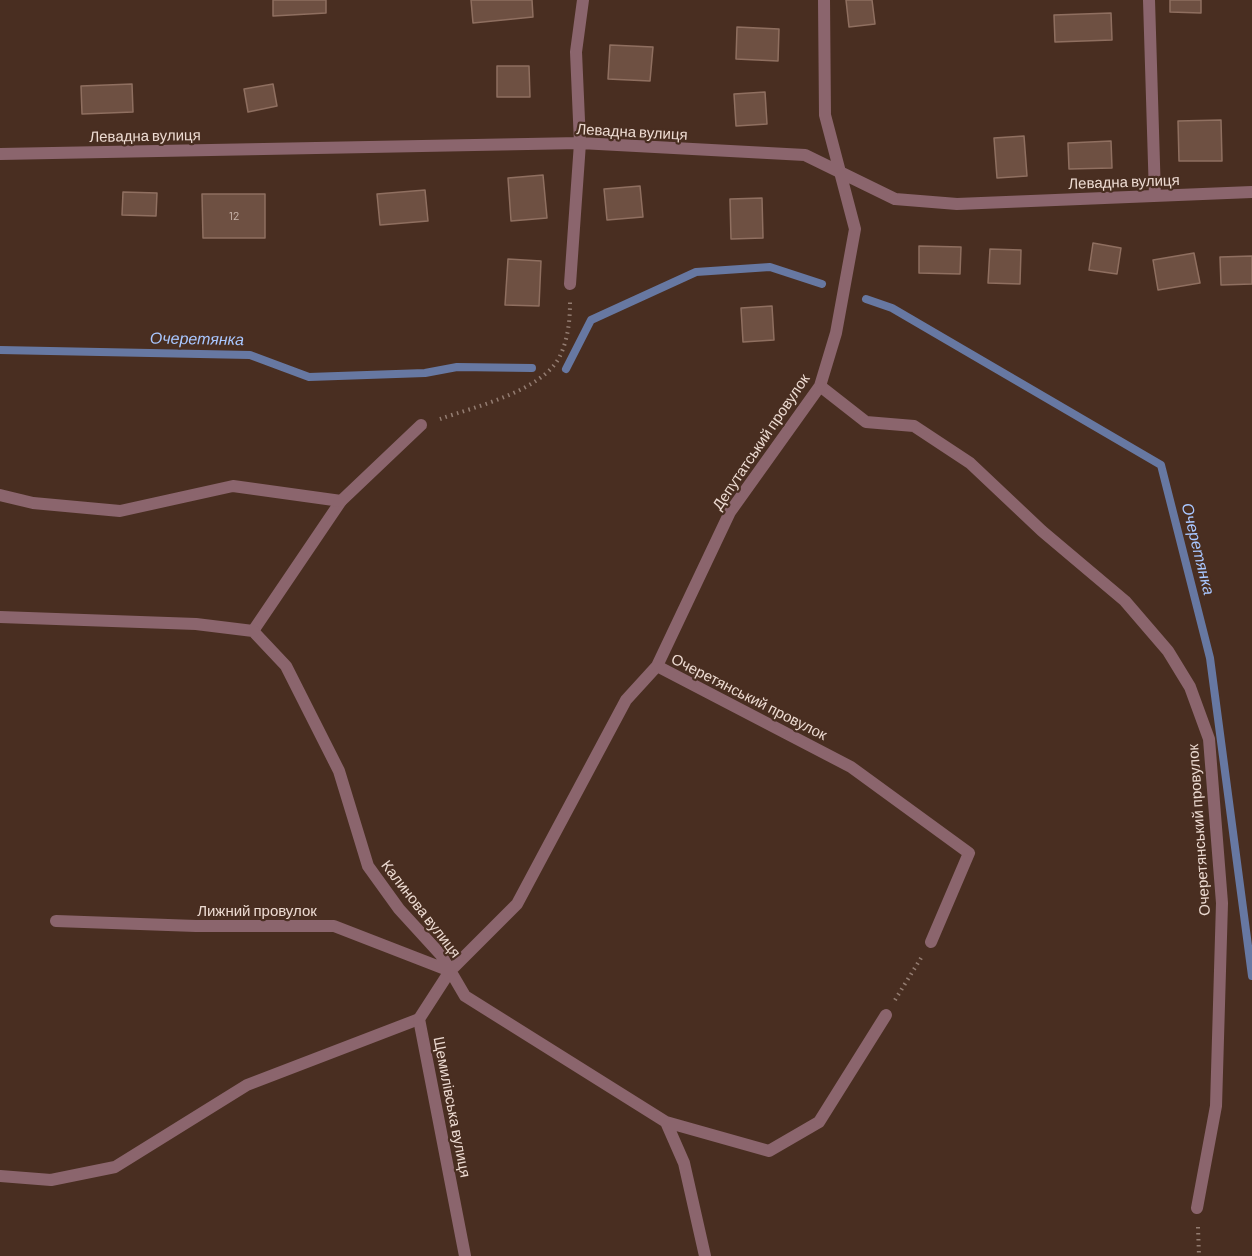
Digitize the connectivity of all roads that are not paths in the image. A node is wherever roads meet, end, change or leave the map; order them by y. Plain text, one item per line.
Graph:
1 (583, 0) edge
2 (824, 0) edge
3 (1149, 0) edge
4 (580, 144) junction
5 (0, 154) edge
6 (840, 172) junction
7 (1252, 192) edge
8 (1155, 196) junction
9 (570, 284) road end
10 (820, 386) junction
11 (421, 425) road end
12 (0, 495) edge
13 (341, 501) junction
14 (0, 617) edge
15 (253, 631) junction
16 (657, 666) junction
17 (56, 921) dead end
18 (931, 942) road end
19 (450, 971) junction
20 (886, 1015) road end
21 (419, 1019) junction
22 (666, 1122) junction
23 (0, 1176) edge
24 (1197, 1208) road end
25 (465, 1256) edge
26 (705, 1256) edge

1 - 4 street
2 - 6 street, Депутатський провулок
3 - 8 street
4 - 5 street, Левадна вулиця
4 - 6 street, Левадна вулиця
4 - 9 street
6 - 8 street, Левадна вулиця
6 - 10 street, Депутатський провулок
7 - 8 street, Левадна вулиця
10 - 16 street, Депутатський провулок
10 - 24 street, Очеретянський провулок
11 - 13 street
12 - 13 street
13 - 15 street
14 - 15 street
15 - 19 street, Калинова вулиця
16 - 18 street, Очеретянський провулок
16 - 19 street, Депутатський провулок
17 - 19 street, Лижний провулок
19 - 21 street, Щемилівська вулиця
19 - 22 street, Калинова вулиця
20 - 22 street, Калинова вулиця
21 - 23 street
21 - 25 street, Щемилівська вулиця
22 - 26 street

